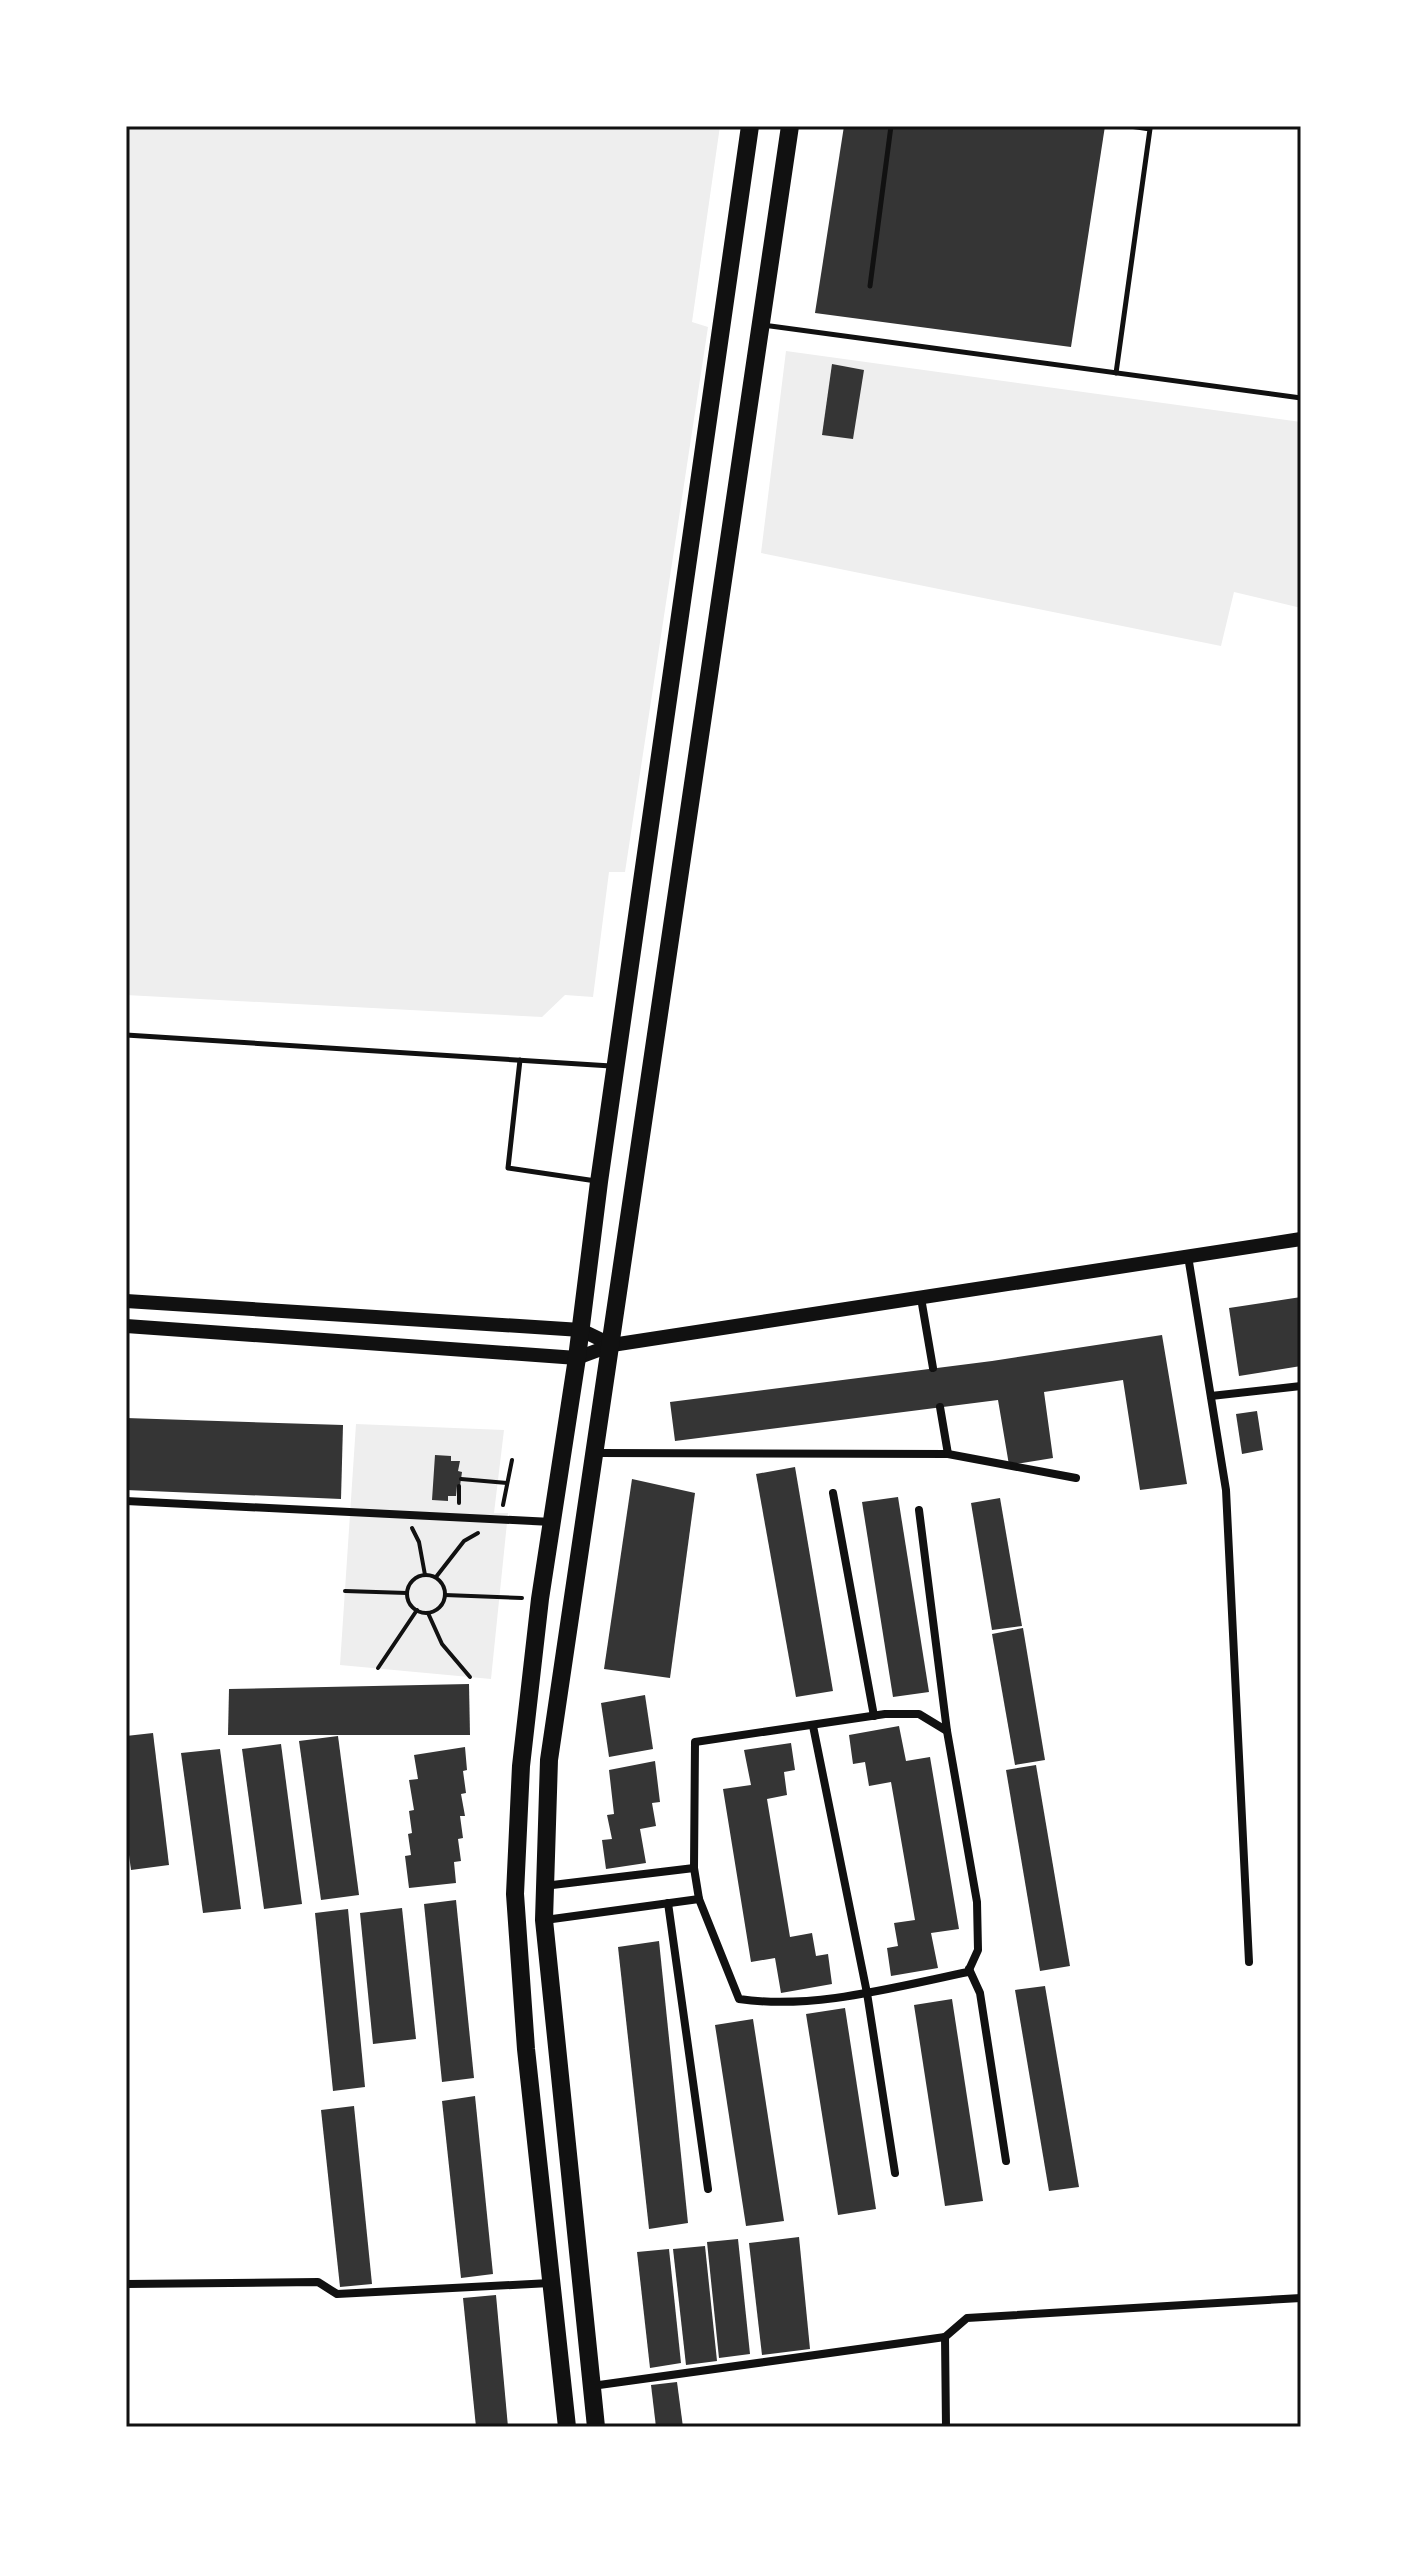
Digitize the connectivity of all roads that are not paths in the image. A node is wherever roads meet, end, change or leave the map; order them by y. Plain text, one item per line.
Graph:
1 (750, 126) edge
2 (790, 126) edge
3 (891, 126) edge
4 (1130, 126) edge
5 (870, 286) dead end
6 (762, 325) junction
7 (1116, 373) junction
8 (1301, 398) edge
9 (126, 1035) edge
10 (520, 1060) junction
11 (616, 1066) junction
12 (599, 1182) junction
13 (1301, 1239) edge
14 (1188, 1256) junction
15 (921, 1298) junction
16 (126, 1301) edge
17 (126, 1326) edge
18 (581, 1330) junction
19 (612, 1345) junction
20 (577, 1358) junction
21 (933, 1368) dead end
22 (1301, 1386) edge
23 (1211, 1396) junction
24 (940, 1407) dead end
25 (599, 1453) dead end
26 (948, 1454) junction
27 (1076, 1478) dead end
28 (833, 1493) dead end
29 (126, 1501) edge
30 (919, 1510) dead end
31 (553, 1522) junction
32 (874, 1716) junction
33 (813, 1726) junction
34 (947, 1731) junction
35 (694, 1868) junction
36 (544, 1886) junction
37 (699, 1899) junction
38 (668, 1903) junction
39 (544, 1920) junction
40 (1249, 1962) dead end
41 (969, 1969) junction
42 (867, 1993) junction
43 (1006, 2161) dead end
44 (895, 2173) dead end
45 (708, 2189) dead end
46 (551, 2283) junction
47 (126, 2284) edge
48 (1301, 2298) edge
49 (945, 2337) junction
50 (592, 2386) junction
51 (567, 2427) edge
52 (596, 2427) edge
53 (946, 2427) edge

1 - 11 main road
2 - 6 main road
3 - 5 lane
4 - 7 lane
6 - 7 lane
6 - 19 main road
7 - 8 lane
9 - 10 lane
10 - 11 lane
10 - 12 lane
11 - 12 main road
12 - 18 main road
13 - 14 street
14 - 15 street
14 - 23 street
15 - 19 street
15 - 21 street
16 - 18 street
17 - 20 street
18 - 19 street
18 - 20 main road
19 - 20 street
19 - 36 main road
20 - 31 main road
22 - 23 street
23 - 40 street
24 - 26 street
25 - 26 street
26 - 27 street
28 - 32 street
29 - 31 street
30 - 34 street
31 - 46 main road
32 - 33 street
32 - 34 street
33 - 35 street
33 - 42 street
34 - 41 street
35 - 36 street
35 - 37 street
36 - 39 main road
37 - 38 street
37 - 42 street
38 - 39 street
38 - 45 street
39 - 50 main road
41 - 42 street
41 - 43 street
42 - 44 street
46 - 47 street
46 - 51 main road
48 - 49 street
49 - 50 street
49 - 53 street
50 - 52 main road

